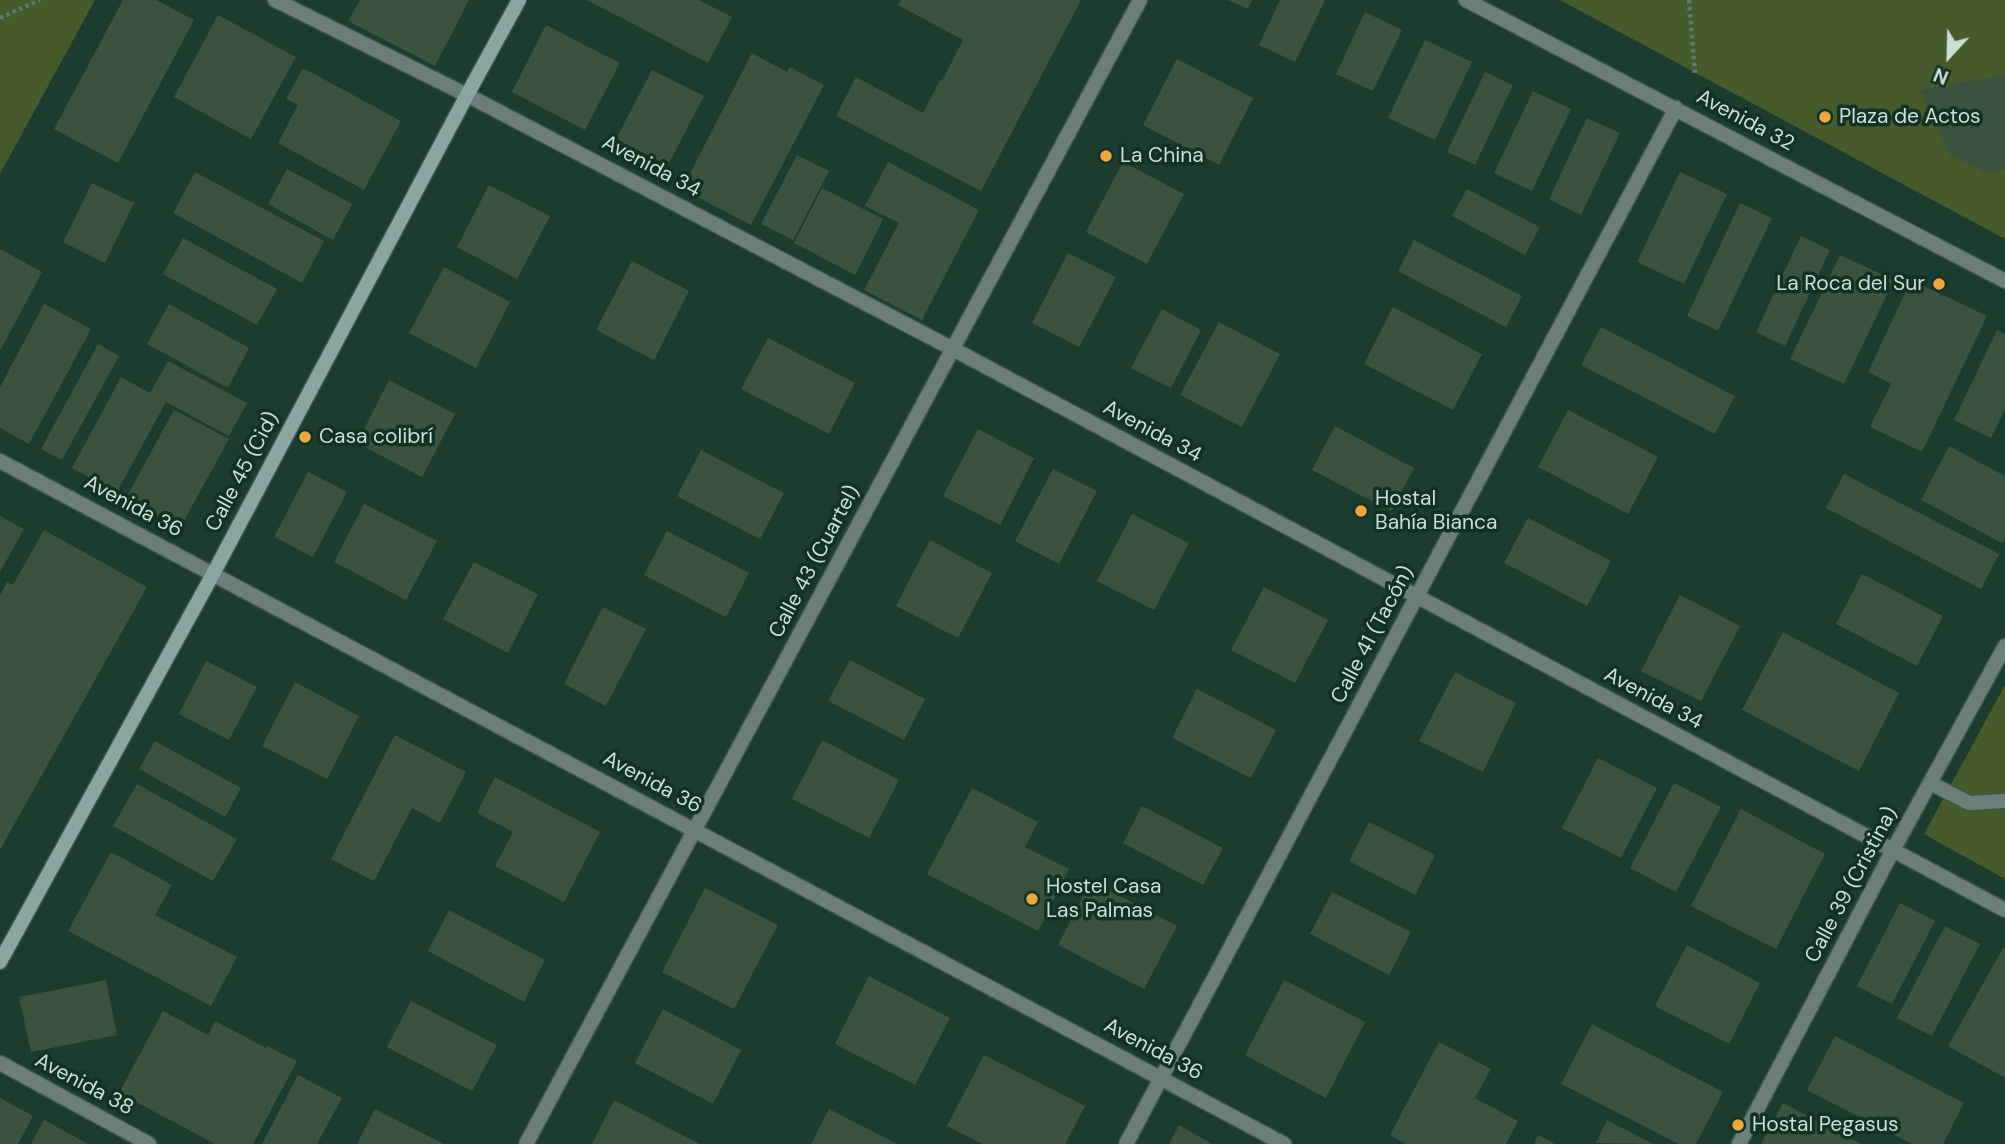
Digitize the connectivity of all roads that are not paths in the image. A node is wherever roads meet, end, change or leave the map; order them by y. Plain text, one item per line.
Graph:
1 (275, 0) edge
2 (519, 0) edge
3 (1140, 0) edge
4 (1466, 0) edge
5 (467, 94) junction
6 (1676, 108) junction
7 (2005, 281) edge
8 (953, 349) junction
9 (0, 461) edge
10 (213, 573) junction
11 (1417, 597) junction
12 (2005, 646) edge
13 (1930, 783) junction
14 (2005, 802) edge
15 (696, 830) junction
16 (1893, 850) junction
17 (2005, 910) edge
18 (0, 962) edge
19 (0, 1063) edge
20 (1161, 1078) junction
21 (149, 1144) edge
22 (526, 1144) edge
23 (1126, 1144) edge
24 (1284, 1144) edge
25 (1739, 1144) edge

1 - 5 street, Avenida 34
2 - 5 main road, Calle 45 (Cid)
3 - 8 street, Calle 43 (Cuartel)
4 - 6 street, Avenida 32
5 - 8 street, Avenida 34
5 - 10 main road, Calle 45 (Cid)
6 - 7 street, Avenida 32
6 - 11 street, Calle 41 (Tacón)
8 - 11 street, Avenida 34
8 - 15 street, Calle 43 (Cuartel)
9 - 10 street, Avenida 36
10 - 15 street, Avenida 36
10 - 18 main road, Calle 45 (Cid)
11 - 16 street, Avenida 34
11 - 20 street, Calle 41 (Tacón)
12 - 13 street, Calle 39 (Cristina)
13 - 14 street
13 - 16 street, Calle 39 (Cristina)
15 - 20 street, Avenida 36
15 - 22 street, Calle 43 (Cuartel)
16 - 17 street, Avenida 34
16 - 25 street, Calle 39 (Cristina)
19 - 21 street, Avenida 38
20 - 23 street, Calle 41 (Tacón)
20 - 24 street, Avenida 36

